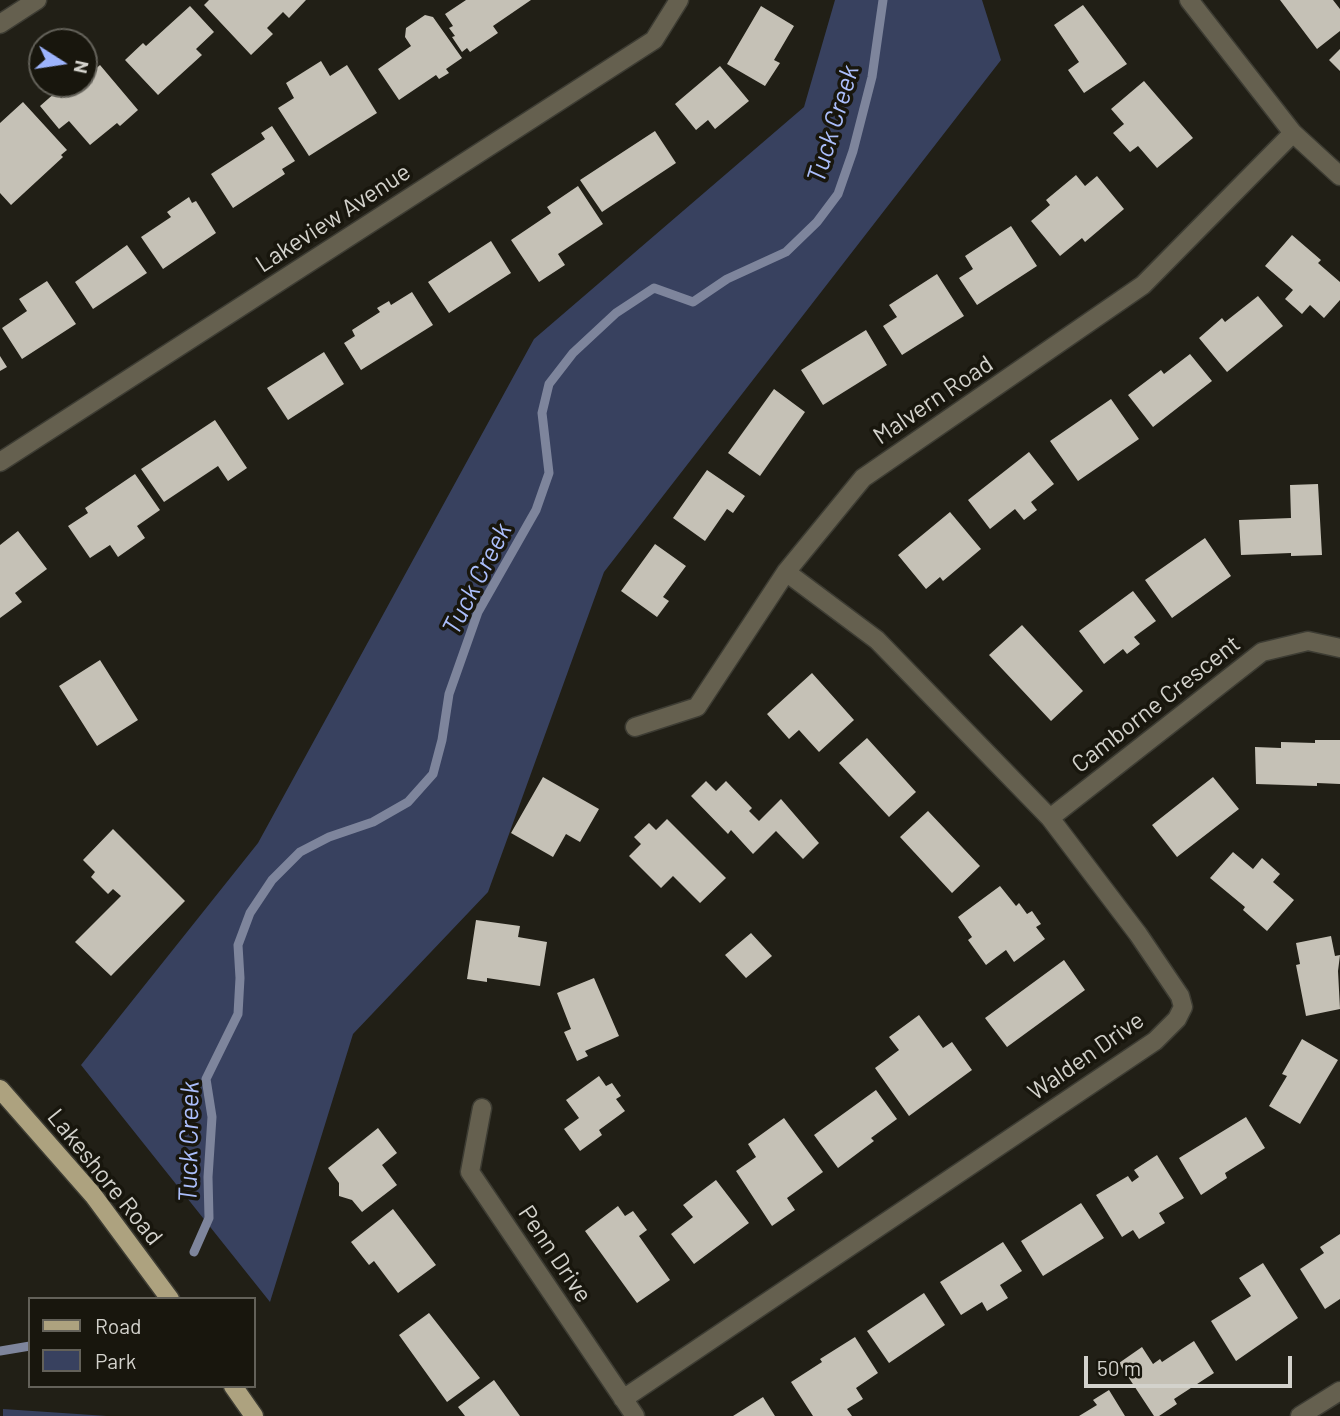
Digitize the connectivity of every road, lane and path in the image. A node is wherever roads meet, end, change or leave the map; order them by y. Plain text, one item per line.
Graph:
1 (37, 0) edge
2 (678, 0) edge
3 (1189, 0) edge
4 (0, 24) edge
5 (1293, 133) junction
6 (1340, 176) edge
7 (0, 462) edge
8 (786, 572) junction
9 (1340, 648) edge
10 (635, 727) dead end
11 (1050, 818) junction
12 (0, 1089) edge
13 (482, 1108) dead end
14 (169, 1297) edge
15 (234, 1388) edge
16 (1340, 1391) edge
17 (623, 1399) junction
18 (254, 1416) edge
19 (635, 1416) edge
20 (1300, 1416) edge

1 - 4 street
2 - 7 street, Lakeview Avenue
3 - 5 street
5 - 6 street
5 - 8 street, Malvern Road
8 - 10 street, Malvern Road
8 - 11 street, Walden Drive
9 - 11 street, Camborne Crescent
11 - 17 street, Walden Drive
12 - 14 main road, Lakeshore Road
13 - 17 street, Penn Drive
15 - 18 main road
16 - 20 street
17 - 19 street, Penn Drive

